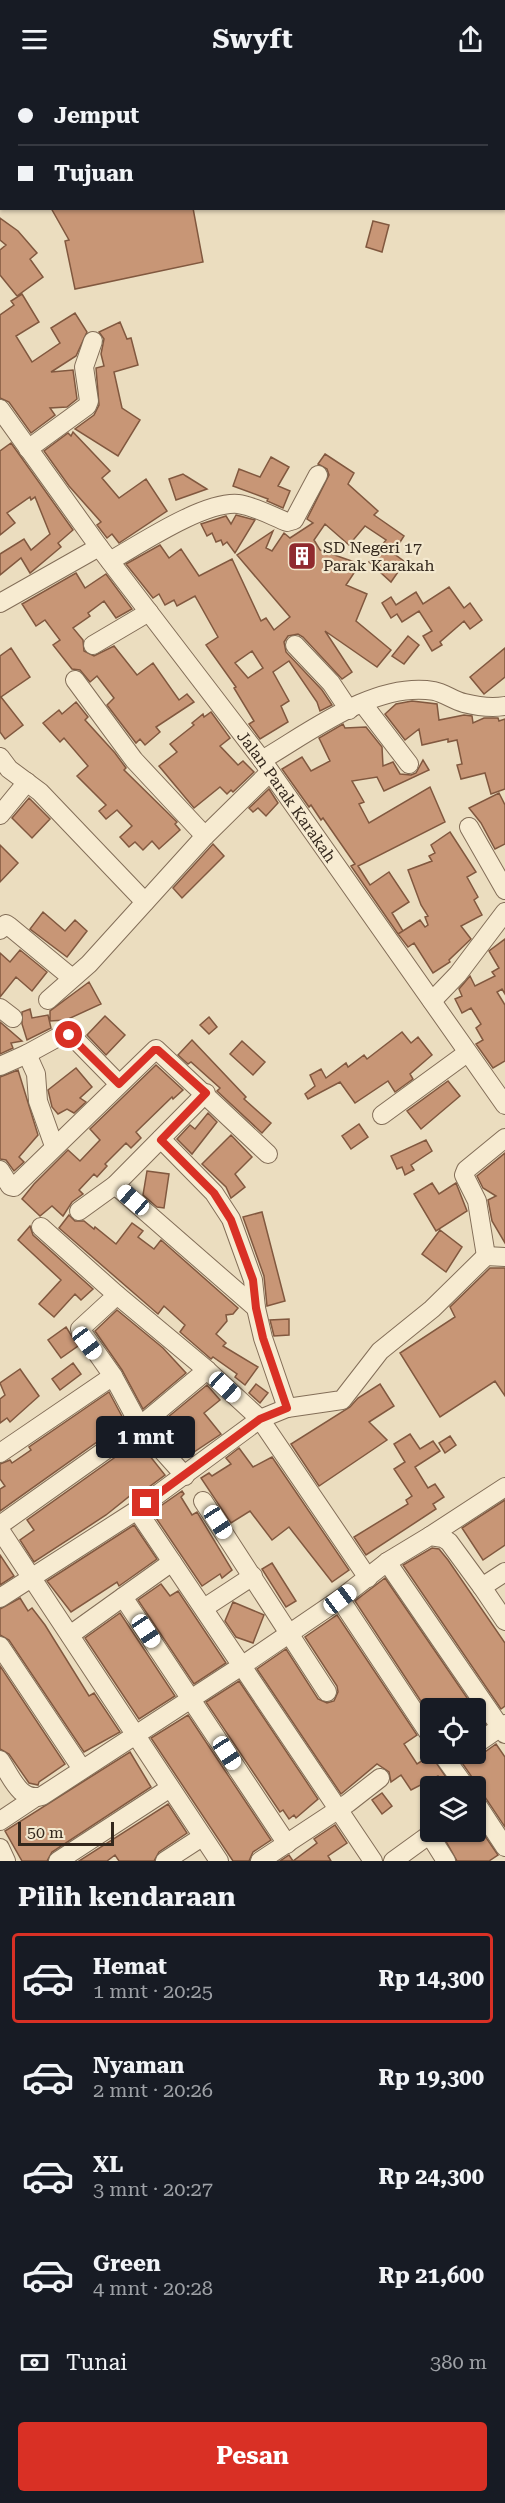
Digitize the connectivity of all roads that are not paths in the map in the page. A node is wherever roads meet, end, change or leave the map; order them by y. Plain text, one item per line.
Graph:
1 (93, 341) dead end
2 (0, 409) edge
3 (28, 449) junction
4 (318, 475) dead end
5 (105, 554) junction
6 (0, 603) edge
7 (149, 612) junction
8 (93, 645) dead end
9 (295, 645) dead end
10 (75, 680) dead end
11 (505, 706) edge
12 (356, 707) junction
13 (0, 757) edge
14 (409, 764) dead end
15 (266, 766) junction
16 (27, 782) junction
17 (0, 815) edge
18 (470, 827) dead end
19 (205, 836) junction
20 (505, 890) edge
21 (145, 902) junction
22 (505, 912) edge
23 (0, 930) edge
24 (72, 978) junction
25 (48, 1000) dead end
26 (432, 1001) junction
27 (467, 1053) junction
28 (27, 1054) junction
29 (0, 1066) edge
30 (119, 1084) junction
31 (206, 1093) junction
32 (505, 1105) edge
33 (382, 1115) dead end
34 (505, 1138) edge
35 (161, 1140) junction
36 (54, 1146) junction
37 (268, 1154) dead end
38 (0, 1170) edge
39 (115, 1185) junction
40 (79, 1211) dead end
41 (41, 1227) dead end
42 (486, 1256) junction
43 (505, 1257) edge
44 (117, 1294) junction
45 (256, 1308) junction
46 (207, 1370) junction
47 (113, 1377) junction
48 (287, 1408) junction
49 (260, 1419) junction
50 (140, 1426) junction
51 (0, 1454) edge
52 (185, 1476) junction
53 (505, 1487) edge
54 (203, 1500) dead end
55 (146, 1503) dead end
56 (0, 1525) edge
57 (0, 1530) edge
58 (430, 1536) junction
59 (172, 1562) junction
60 (387, 1562) junction
61 (505, 1572) edge
62 (253, 1576) junction
63 (30, 1577) junction
64 (368, 1578) junction
65 (482, 1587) junction
66 (123, 1597) junction
67 (0, 1598) edge
68 (340, 1599) junction
69 (204, 1608) junction
70 (505, 1621) edge
71 (289, 1633) junction
72 (70, 1635) junction
73 (0, 1646) edge
74 (243, 1665) junction
75 (327, 1692) dead end
76 (191, 1699) junction
77 (420, 1720) edge
78 (504, 1729) edge
79 (135, 1736) junction
80 (486, 1739) edge
81 (0, 1760) edge
82 (82, 1769) junction
83 (380, 1778) dead end
84 (170, 1788) junction
85 (33, 1799) junction
86 (339, 1809) junction
87 (486, 1818) edge
88 (0, 1821) edge
89 (202, 1837) junction
90 (420, 1841) edge
91 (436, 1842) edge
92 (287, 1844) junction
93 (505, 1847) edge
94 (0, 1848) edge
95 (6, 1861) edge
96 (58, 1861) edge
97 (165, 1861) edge
98 (219, 1861) edge
99 (260, 1861) edge
100 (373, 1861) edge
101 (393, 1861) edge
102 (446, 1861) edge

1 - 3 street
2 - 3 street, Jalan Parak Karakah
3 - 5 street, Jalan Parak Karakah
4 - 5 street
5 - 6 street
5 - 7 street, Jalan Parak Karakah
7 - 8 street
7 - 15 street, Jalan Parak Karakah
9 - 12 street
10 - 19 street
11 - 12 street
12 - 14 street
12 - 15 street
13 - 16 street
15 - 19 street
15 - 26 street, Jalan Parak Karakah
16 - 17 street
16 - 21 street
18 - 20 street
19 - 21 street
21 - 24 street
22 - 26 street
23 - 24 street
24 - 25 street
26 - 27 street, Jalan Parak Karakah
27 - 32 street, Jalan Parak Karakah
27 - 33 street
28 - 29 street
28 - 30 street
28 - 36 street
30 - 31 street
30 - 36 street
31 - 35 street
31 - 37 street
34 - 42 street
35 - 39 street
35 - 45 street
36 - 38 street
39 - 40 street
39 - 45 street
41 - 44 street
42 - 43 street
42 - 48 street
44 - 46 street
44 - 47 street
45 - 48 street
46 - 49 street
46 - 50 street
47 - 50 street
47 - 51 street
48 - 49 street
49 - 52 street
49 - 64 street
50 - 52 street
50 - 56 street
52 - 55 street
53 - 58 street
54 - 62 street
57 - 63 street
58 - 60 street
58 - 65 street
59 - 63 street
59 - 66 street
59 - 69 street
60 - 64 street
60 - 78 street
61 - 65 street
62 - 69 street
62 - 71 street
63 - 67 street
63 - 72 street
64 - 68 street
65 - 70 street
66 - 72 street
66 - 76 street
68 - 71 street
68 - 77 street
69 - 74 street
71 - 74 street
71 - 75 street
72 - 79 street
73 - 82 street
74 - 76 street
74 - 86 street
76 - 79 street
76 - 92 street
78 - 80 street
79 - 82 street
79 - 84 street
81 - 85 street
82 - 85 street
83 - 86 street
84 - 89 street
84 - 96 street
85 - 88 street
86 - 92 street
86 - 100 street
87 - 93 street
89 - 97 street
89 - 98 street
90 - 101 street
91 - 102 street
92 - 99 street
94 - 95 street

